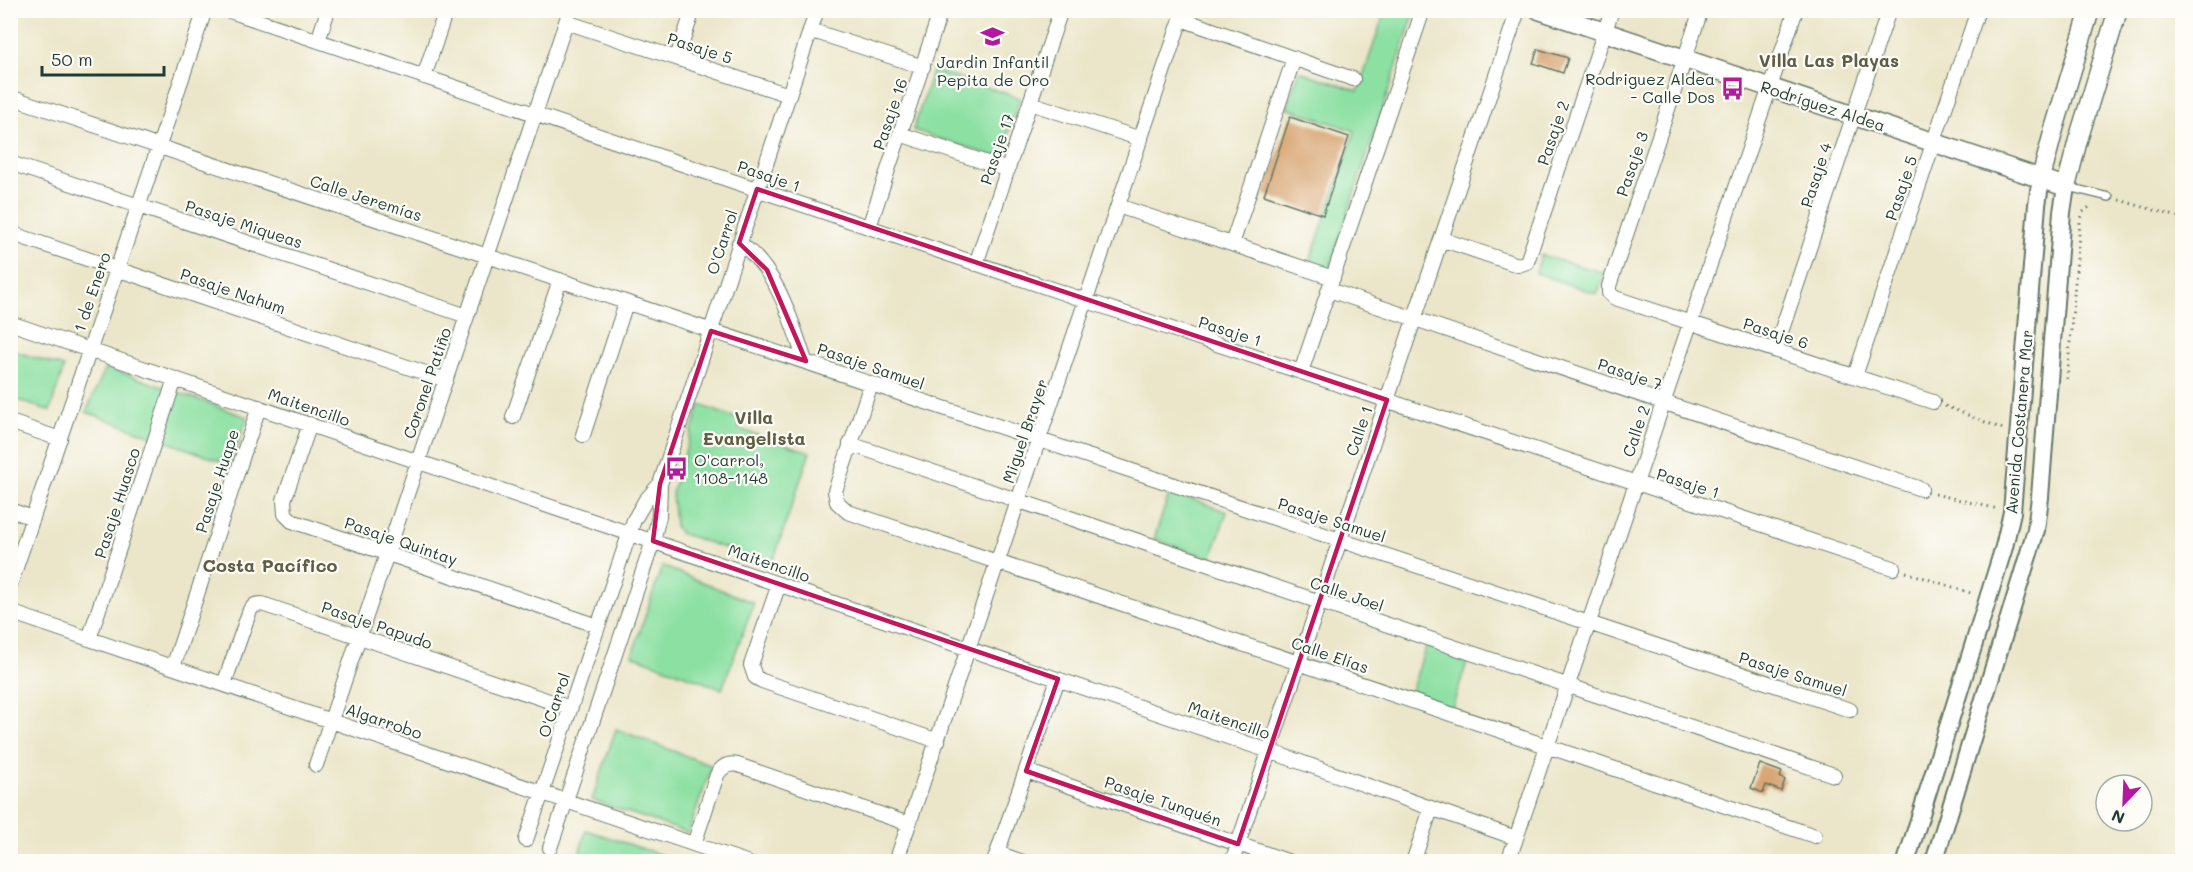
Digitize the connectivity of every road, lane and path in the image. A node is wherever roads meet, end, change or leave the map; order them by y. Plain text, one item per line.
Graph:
1 (205, 10) edge
2 (227, 10) edge
3 (328, 10) edge
4 (446, 10) edge
5 (693, 10) edge
6 (817, 10) edge
7 (941, 10) edge
8 (1061, 10) edge
9 (1423, 10) edge
10 (1518, 10) edge
11 (1539, 10) edge
12 (1612, 10) edge
13 (1701, 10) edge
14 (1796, 10) edge
15 (1889, 10) edge
16 (1978, 10) edge
17 (2090, 10) edge
18 (2118, 10) edge
19 (1183, 15) edge
20 (568, 16) edge
21 (810, 30) junction
22 (1604, 32) junction
23 (318, 41) junction
24 (677, 58) junction
25 (1294, 58) junction
26 (1685, 59) junction
27 (923, 67) junction
28 (424, 77) junction
29 (1353, 79) dead end
30 (1770, 88) junction
31 (789, 95) junction
32 (10, 97) edge
33 (1030, 103) junction
34 (535, 115) junction
35 (1854, 116) junction
36 (900, 134) junction
37 (1141, 139) junction
38 (1934, 142) junction
39 (159, 147) junction
40 (10, 163) edge
41 (1008, 170) junction
42 (2041, 178) junction
43 (2066, 186) junction
44 (757, 189) junction
45 (2109, 197) joint
46 (139, 206) junction
47 (1118, 206) junction
48 (2182, 218) edge
49 (869, 227) junction
50 (10, 233) edge
51 (1441, 239) junction
52 (740, 243) junction
53 (1232, 244) junction
54 (487, 256) junction
55 (976, 264) junction
56 (117, 269) junction
57 (560, 280) junction
58 (1331, 284) junction
59 (1609, 293) joint
60 (1086, 301) junction
61 (626, 303) junction
62 (467, 316) junction
63 (1414, 319) junction
64 (1690, 322) junction
65 (10, 323) edge
66 (711, 331) junction
67 (90, 350) junction
68 (1775, 350) junction
69 (805, 361) junction
70 (1301, 372) junction
71 (1855, 376) junction
72 (175, 379) junction
73 (446, 380) junction
74 (870, 384) junction
75 (1387, 400) junction
76 (1933, 402) joint
77 (1663, 403) junction
78 (259, 407) junction
79 (513, 417) dead end
80 (10, 422) edge
81 (310, 424) junction
82 (583, 435) dead end
83 (2019, 435) junction
84 (60, 439) junction
85 (1040, 440) junction
86 (850, 444) junction
87 (418, 461) junction
88 (1636, 483) junction
89 (660, 484) junction
90 (1922, 489) joint
91 (1019, 501) junction
92 (10, 510) edge
93 (2012, 512) junction
94 (33, 518) junction
95 (629, 532) junction
96 (1340, 540) junction
97 (653, 541) junction
98 (387, 554) junction
99 (999, 562) junction
100 (1893, 568) joint
101 (780, 584) junction
102 (10, 585) edge
103 (1988, 598) junction
104 (1319, 602) junction
105 (10, 612) edge
106 (1588, 623) junction
107 (598, 626) junction
108 (359, 637) junction
109 (89, 639) junction
110 (970, 649) junction
111 (1299, 663) junction
112 (173, 667) junction
113 (1058, 679) junction
114 (224, 684) junction
115 (1567, 685) junction
116 (570, 708) junction
117 (1850, 710) dead end
118 (331, 721) junction
119 (938, 741) junction
120 (1547, 746) junction
121 (1269, 751) junction
122 (316, 765) dead end
123 (1026, 771) junction
124 (1834, 775) dead end
125 (542, 792) junction
126 (566, 801) junction
127 (1431, 809) junction
128 (909, 824) junction
129 (1815, 836) dead end
130 (1516, 838) junction
131 (526, 840) dead end
132 (694, 844) junction
133 (1238, 844) junction
134 (550, 848) dead end
135 (996, 857) edge
136 (746, 861) edge
137 (896, 861) edge
138 (1023, 861) edge
139 (1232, 861) edge
140 (1290, 861) edge
141 (1413, 861) edge
142 (1508, 861) edge
143 (1906, 861) edge
144 (1934, 861) edge

1 - 39 street, 1 de Enero
2 - 23 street, Pasaje 1
3 - 23 street
4 - 28 street
5 - 24 street
6 - 21 street, O'Carrol
7 - 27 street, Pasaje 16
8 - 33 street, Pasaje 17
9 - 58 street
10 - 51 street, Calle 1
11 - 22 main road, Rodríguez Aldea
12 - 22 street, Pasaje 2
13 - 26 street, Pasaje 3
14 - 30 street, Calle 2
15 - 35 street, Pasaje 4
16 - 38 street, Pasaje 5
17 - 42 main road, Avenida Costanera Mar
18 - 43 main road, Avenida Costanera Mar
19 - 25 street
19 - 37 street, Miguel Brayer
20 - 24 street, Pasaje 5
20 - 34 street, Coronel Patiño
21 - 27 street
21 - 31 street, O'Carrol
22 - 26 main road, Rodríguez Aldea
22 - 51 street, Pasaje 2
23 - 28 street, Pasaje 1
24 - 31 street, Pasaje 5
25 - 29 street
25 - 53 street
26 - 30 main road, Rodríguez Aldea
26 - 59 street, Pasaje 3
27 - 36 street, Pasaje 16
28 - 34 street, Pasaje 1
30 - 35 main road, Rodríguez Aldea
30 - 64 street, Calle 2
31 - 44 street, O'Carrol
32 - 39 street, Calle Jeremías
33 - 37 street
33 - 41 street, Pasaje 17
34 - 44 street, Pasaje 1
34 - 54 street, Coronel Patiño
35 - 38 main road, Rodríguez Aldea
35 - 68 street, Pasaje 4
36 - 41 street
36 - 49 street, Pasaje 16
37 - 47 street, Miguel Brayer
38 - 42 main road, Rodríguez Aldea
38 - 71 street, Pasaje 5
39 - 46 street, 1 de Enero
39 - 54 street, Calle Jeremías
40 - 46 street, Pasaje Miqueas
41 - 55 street, Pasaje 17
42 - 43 main road, Rodríguez Aldea
42 - 83 street, Avenida Costanera Mar
43 - 45 lane, Rodríguez Aldea
43 - 144 street, Avenida Costanera Mar
44 - 49 street, Pasaje 1
44 - 52 street, O'Carrol
45 - 48 path
46 - 56 street, 1 de Enero
46 - 62 street, Pasaje Miqueas
47 - 53 street
47 - 60 street, Miguel Brayer
49 - 55 street, Pasaje 1
50 - 56 street, Pasaje Nahum
51 - 63 street, Calle 1
52 - 66 street, O'Carrol
52 - 69 street
53 - 58 street
54 - 57 street, Calle Jeremías
54 - 62 street, Coronel Patiño
55 - 60 street, Pasaje 1
56 - 67 street, 1 de Enero
56 - 73 street, Pasaje Nahum
57 - 61 street, Calle Jeremías
57 - 79 street
58 - 63 street, Pasaje 7
58 - 70 street
59 - 64 street, Pasaje 6
60 - 70 street, Pasaje 1
60 - 85 street, Miguel Brayer
61 - 66 street, Calle Jeremías
61 - 82 street
62 - 73 street, Coronel Patiño
63 - 75 street, Calle 1
63 - 77 street, Pasaje 7
64 - 68 street, Pasaje 6
64 - 77 street, Calle 2
65 - 67 street, Maitencillo
66 - 69 street, Pasaje Samuel
66 - 89 street, O'Carrol
67 - 72 street, Maitencillo
67 - 84 street, 1 de Enero
68 - 71 street, Pasaje 6
69 - 74 street, Pasaje Samuel
70 - 75 street, Pasaje 1
71 - 76 street, Pasaje 6
72 - 78 street, Maitencillo
72 - 109 street, Pasaje Huasco
73 - 87 street, Coronel Patiño
74 - 85 street, Pasaje Samuel
74 - 86 street
75 - 88 street, Pasaje 1
75 - 96 street, Calle 1
76 - 83 path
77 - 88 street, Calle 2
77 - 90 street, Pasaje 7
78 - 81 street, Maitencillo
78 - 112 street, Pasaje Huape
80 - 84 street
81 - 87 street, Maitencillo
81 - 98 street, Pasaje Quintay
83 - 93 street, Avenida Costanera Mar
84 - 94 street, 1 de Enero
85 - 91 street, Miguel Brayer
85 - 96 street, Pasaje Samuel
86 - 91 street, Calle Joel
86 - 99 street, Calle Elías
87 - 95 street, Maitencillo
87 - 98 street, Coronel Patiño
88 - 100 street, Pasaje 1
88 - 106 street, Calle 2
89 - 95 street, O'Carrol
89 - 97 street, O'Carrol
90 - 93 path
91 - 99 street, Miguel Brayer
91 - 104 street, Calle Joel
92 - 94 street
93 - 103 street, Avenida Costanera Mar
94 - 102 street, 1 de Enero
95 - 97 street, Maitencillo
95 - 107 street, O'Carrol
96 - 104 street, Calle 1
96 - 106 street, Pasaje Samuel
97 - 101 street, Maitencillo
97 - 126 street, O'Carrol
98 - 107 street, Pasaje Quintay
98 - 108 street, Coronel Patiño
99 - 110 street, Miguel Brayer
99 - 111 street, Calle Elías
100 - 103 path
101 - 110 street, Maitencillo
101 - 119 street
103 - 143 street, Avenida Costanera Mar
104 - 111 street, Calle 1
104 - 115 street, Calle Joel
105 - 109 street, Algarrobo
106 - 115 street, Calle 2
106 - 117 street, Pasaje Samuel
107 - 116 street, O'Carrol
108 - 114 street, Pasaje Papudo
108 - 116 street, Pasaje Papudo
108 - 118 street, Coronel Patiño
109 - 112 street, Algarrobo
110 - 113 street, Maitencillo
110 - 119 street, Miguel Brayer
111 - 120 street, Calle Elías
111 - 121 street, Calle 1
112 - 114 street, Algarrobo
113 - 121 street, Maitencillo
113 - 123 street
114 - 118 street, Algarrobo
115 - 120 street, Calle 2
115 - 124 street, Calle Joel
116 - 125 street, O'Carrol
118 - 122 street, Coronel Patiño
118 - 125 street, Algarrobo
119 - 128 street, Miguel Brayer
120 - 129 street, Calle Elías
120 - 130 street, Calle 2
121 - 127 street, Maitencillo
121 - 133 street, Calle 1
123 - 133 street, Pasaje Tunquén
123 - 135 street
125 - 126 street, Algarrobo
125 - 131 street, O'Carrol
126 - 132 street, Algarrobo
126 - 134 street, O'Carrol
127 - 130 street, Maitencillo
127 - 141 street
128 - 132 street
128 - 137 street, Miguel Brayer
130 - 142 street, Calle 2
132 - 136 street, Algarrobo
133 - 139 street, Calle 1
133 - 140 street, Pasaje Tunquén
135 - 138 street

